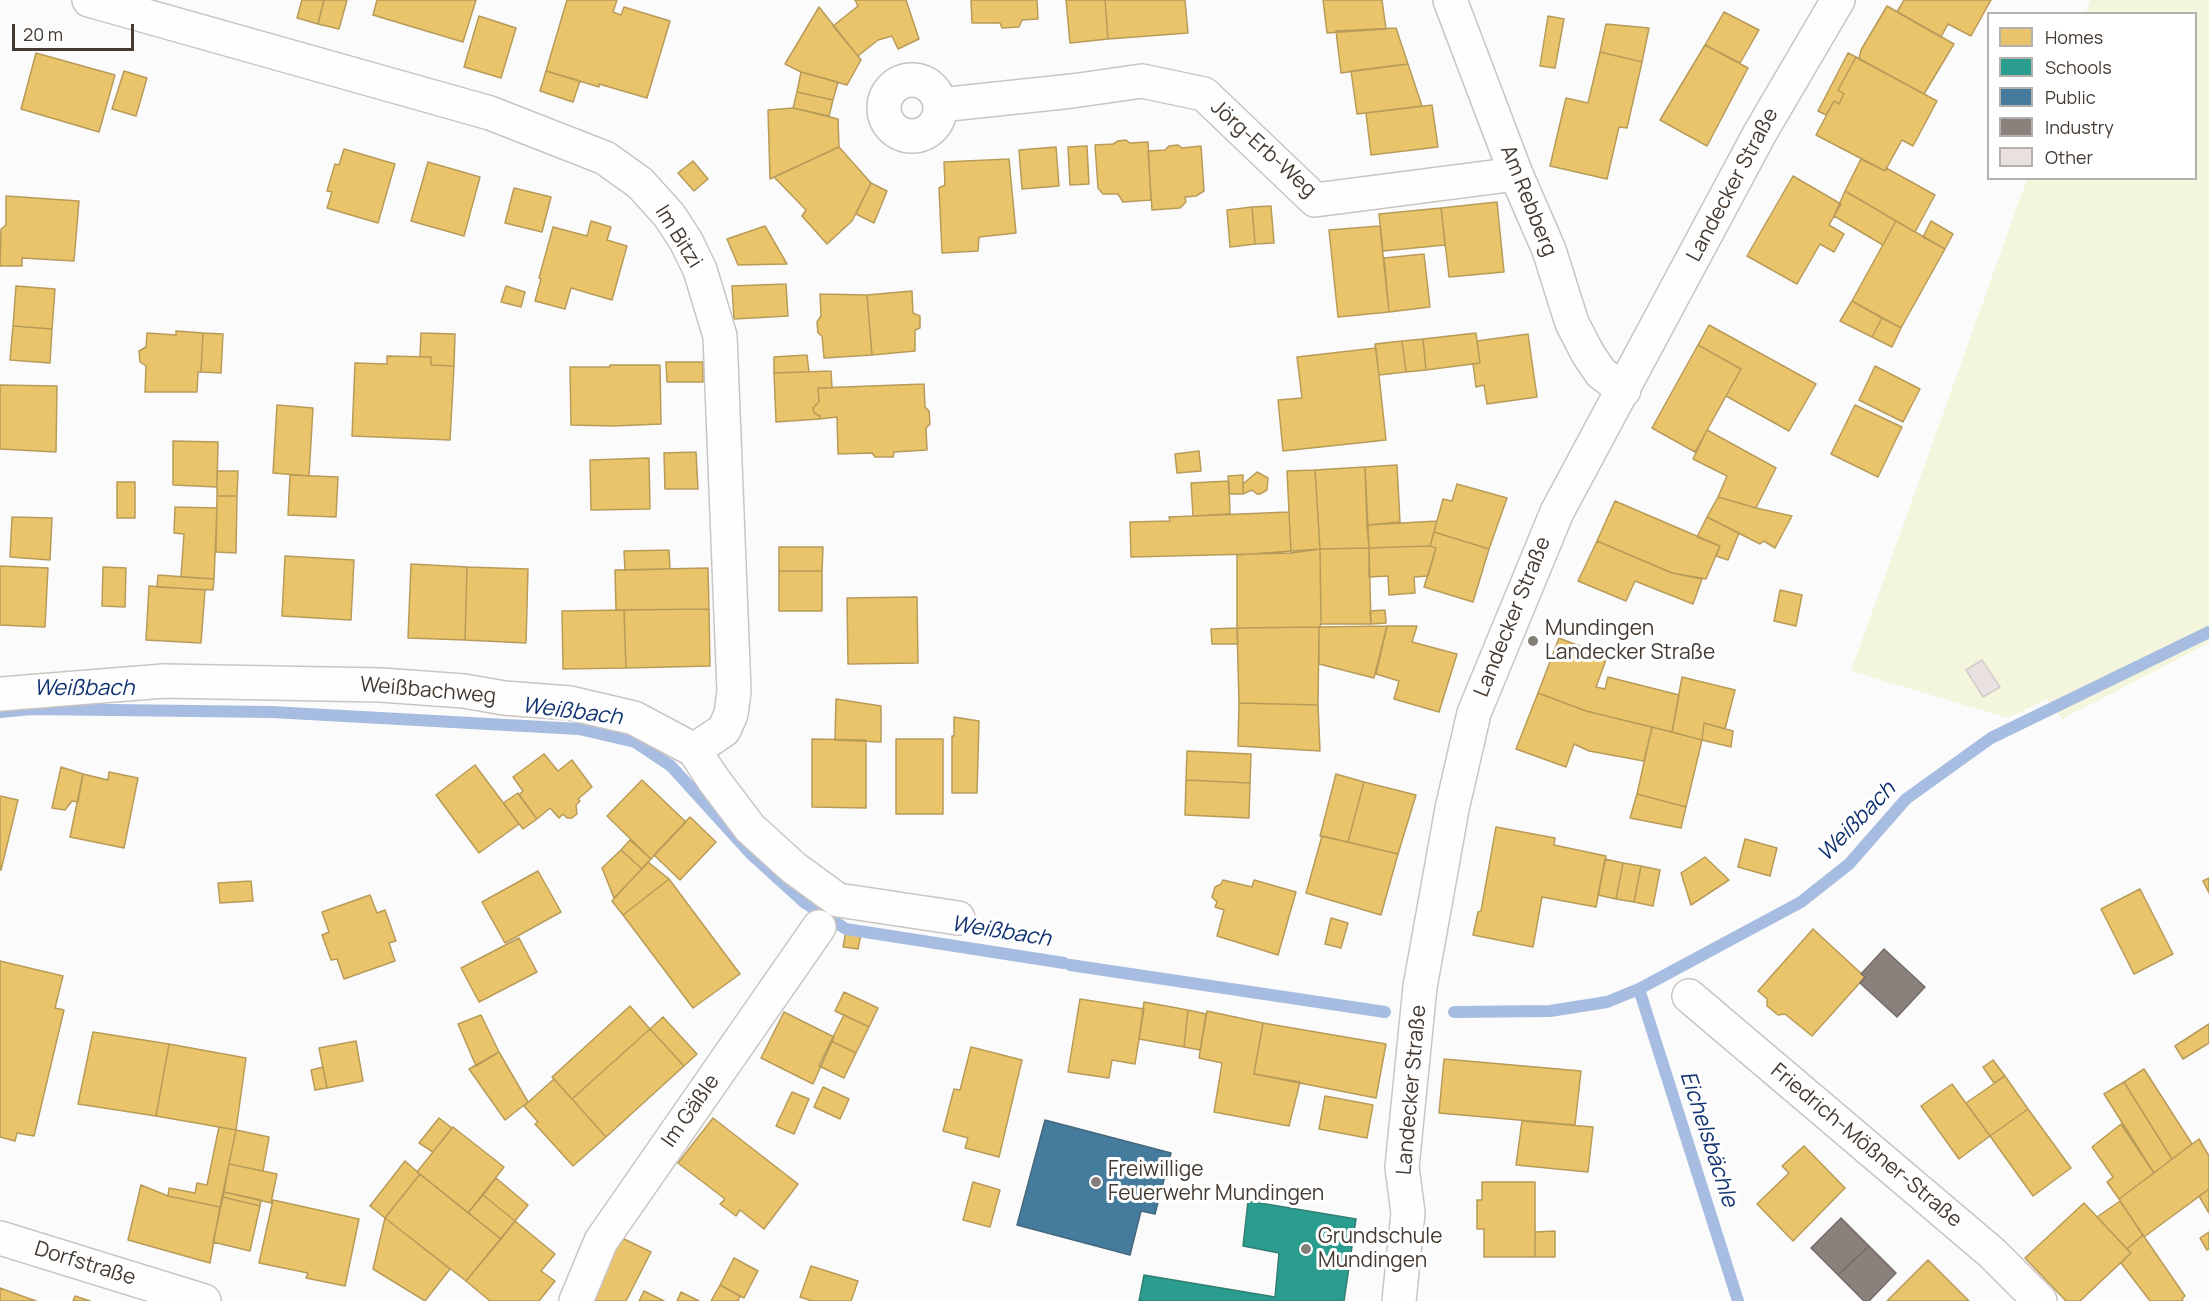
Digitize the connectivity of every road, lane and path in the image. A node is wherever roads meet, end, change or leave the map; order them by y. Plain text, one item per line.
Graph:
1 (89, 0) edge
2 (1450, 0) edge
3 (1838, 0) edge
4 (940, 105) dead end
5 (1516, 174) junction
6 (1624, 390) junction
7 (0, 694) edge
8 (694, 750) junction
9 (958, 918) dead end
10 (819, 927) dead end
11 (1689, 996) dead end
12 (0, 1238) edge
13 (204, 1301) edge
14 (576, 1301) edge
15 (1399, 1301) edge
16 (2040, 1301) edge

1 - 8 street, Im Bitzi
2 - 5 street, Am Rebberg
3 - 6 street, Landecker Straße
4 - 5 street, Jörg-Erb-Weg
5 - 6 street, Am Rebberg
6 - 15 street, Landecker Straße
7 - 8 street, Weißbachweg
8 - 9 street, Weißbachweg
10 - 14 street, Im Gäßle
11 - 16 street, Friedrich-Mößner-Straße
12 - 13 street, Dorfstraße

